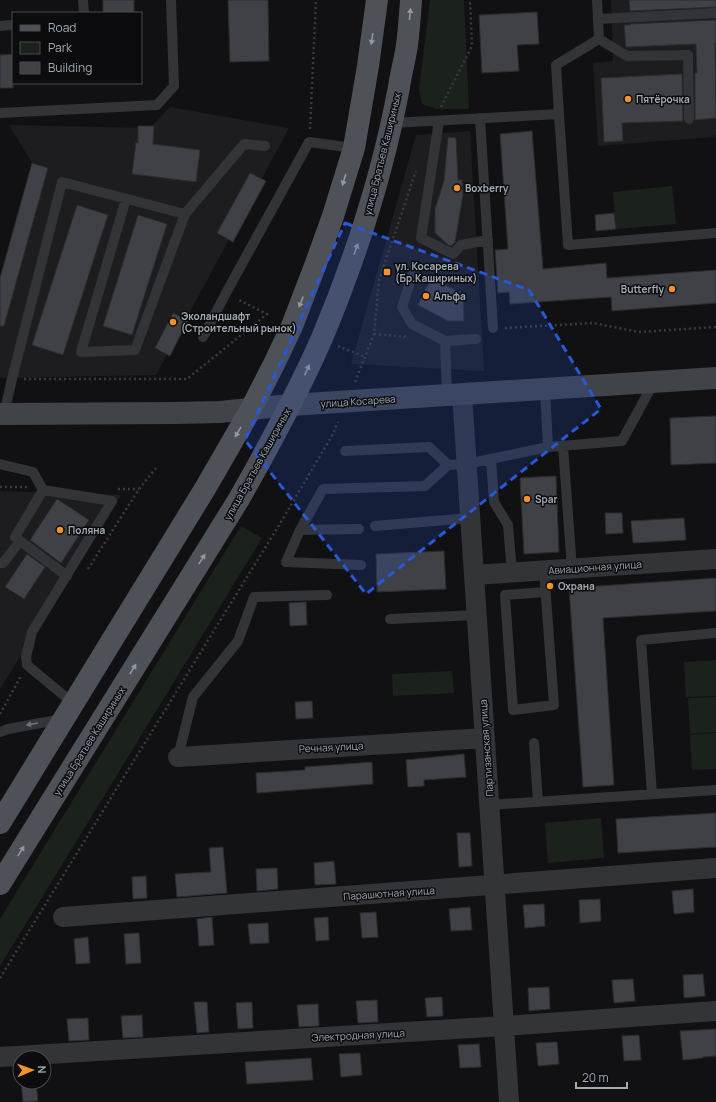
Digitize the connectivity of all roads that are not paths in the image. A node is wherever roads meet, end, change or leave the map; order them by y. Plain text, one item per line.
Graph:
1 (83, 0) edge
2 (171, 0) edge
3 (377, 0) edge
4 (411, 0) edge
5 (597, 0) edge
6 (84, 12) edge
7 (716, 13) edge
8 (598, 19) junction
9 (12, 25) edge
10 (0, 26) edge
11 (599, 39) junction
12 (0, 113) edge
13 (559, 114) junction
14 (480, 118) junction
15 (689, 119) dead end
16 (436, 121) junction
17 (392, 123) junction
18 (265, 146) dead end
19 (354, 148) junction
20 (126, 199) junction
21 (185, 214) junction
22 (716, 233) edge
23 (488, 240) junction
24 (414, 267) dead end
25 (493, 328) road end
26 (203, 337) dead end
27 (476, 339) dead end
28 (445, 341) junction
29 (716, 378) edge
30 (654, 382) junction
31 (545, 389) junction
32 (455, 394) junction
33 (290, 405) junction
34 (251, 409) junction
35 (2, 414) edge
36 (563, 446) junction
37 (548, 447) junction
38 (345, 451) dead end
39 (491, 459) junction
40 (0, 464) edge
41 (457, 464) junction
42 (43, 490) junction
43 (470, 518) junction
44 (375, 526) dead end
45 (358, 529) dead end
46 (300, 530) junction
47 (20, 541) junction
48 (716, 559) edge
49 (0, 563) edge
50 (361, 565) dead end
51 (572, 569) junction
52 (544, 570) junction
53 (512, 573) junction
54 (474, 575) junction
55 (67, 576) junction
56 (546, 592) junction
57 (327, 595) dead end
58 (477, 615) junction
59 (390, 619) dead end
60 (716, 633) edge
61 (69, 711) junction
62 (0, 732) edge
63 (485, 738) junction
64 (534, 744) dead end
65 (178, 757) joint
66 (716, 790) edge
67 (652, 794) junction
68 (538, 802) junction
69 (489, 805) junction
70 (0, 823) edge
71 (716, 868) edge
72 (0, 884) edge
73 (495, 885) junction
74 (63, 917) dead end
75 (716, 1011) edge
76 (504, 1026) junction
77 (0, 1057) edge
78 (509, 1102) edge

1 - 6 lane
2 - 12 lane
3 -> 19 main road
17 -> 4 main road, улица Братьев Кашириных
5 - 8 lane
7 - 8 lane
8 - 11 lane
9 - 10 lane
11 - 13 lane
11 - 15 lane
13 - 14 lane
13 - 22 lane
14 - 16 lane
14 - 23 lane
16 - 17 lane
16 - 23 lane
33 -> 17 main road, улица Братьев Кашириных
18 - 21 lane
19 - 26 lane
19 -> 34 main road
20 - 21 lane
20 - 21 lane
20 - 35 lane
23 - 25 lane
24 - 28 lane
27 - 28 lane
28 - 32 lane
29 - 30 street, улица Косарева
30 - 31 street, улица Косарева
30 - 36 lane
31 - 32 street, улица Косарева
31 - 37 lane
32 - 33 street, улица Косарева
32 - 41 street, Партизанская улица
33 - 34 street, улица Косарева
72 -> 33 main road, улица Братьев Кашириных
34 - 35 street, улица Косарева
34 -> 61 main road
36 - 37 lane
36 - 51 lane
37 - 39 lane
38 - 41 lane
39 - 41 lane
39 - 53 lane
40 - 42 lane
41 - 43 street, Партизанская улица
41 - 46 lane
42 - 47 lane
42 - 55 lane
43 - 44 lane
43 - 54 street, Партизанская улица
45 - 46 lane
46 - 50 lane
47 - 49 lane
47 - 55 lane
48 - 51 street, Авиационная улица
51 - 52 street, Авиационная улица
52 - 53 street, Авиационная улица
52 - 56 lane
53 - 54 street, Авиационная улица
54 - 58 street, Партизанская улица
55 - 61 lane
56 - 56 lane
57 - 65 lane
58 - 59 lane
58 - 63 street, Партизанская улица
60 - 67 lane
61 -> 62 lane
61 - 70 main road
63 - 65 street, Речная улица
63 - 69 street, Партизанская улица
64 - 68 lane
66 - 67 lane
67 - 68 lane
68 - 69 lane
69 - 73 street, Партизанская улица
71 - 73 street, Парашютная улица
73 - 74 street, Парашютная улица
73 - 76 street, Партизанская улица
75 - 76 street, Электродная улица
76 - 77 street, Электродная улица
76 - 78 street, Партизанская улица

